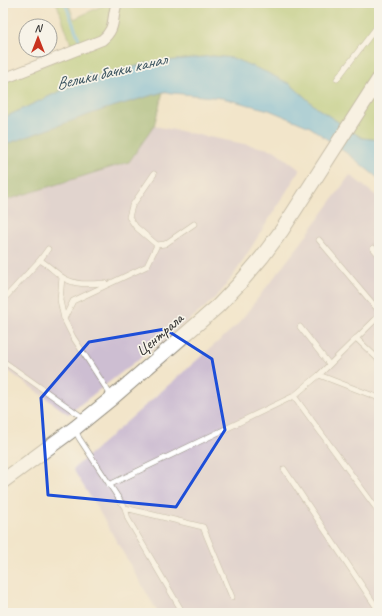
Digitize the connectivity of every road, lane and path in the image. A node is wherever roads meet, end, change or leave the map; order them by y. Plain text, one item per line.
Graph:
1 (117, 3) edge
2 (379, 24) edge
3 (3, 79) edge
4 (337, 79) dead end
5 (379, 79) edge
6 (154, 174) dead end
7 (194, 224) dead end
8 (319, 240) dead end
9 (157, 245) junction
10 (373, 248) dead end
11 (48, 249) dead end
12 (379, 255) edge
13 (40, 260) junction
14 (62, 277) junction
15 (108, 283) junction
16 (3, 300) edge
17 (379, 311) edge
18 (379, 316) edge
19 (64, 319) junction
20 (300, 327) dead end
21 (356, 338) junction
22 (379, 360) edge
23 (3, 361) edge
24 (329, 364) junction
25 (319, 375) junction
26 (294, 396) junction
27 (112, 398) junction
28 (379, 398) edge
29 (86, 419) junction
30 (75, 428) junction
31 (284, 468) dead end
32 (3, 481) edge
33 (109, 484) junction
34 (125, 508) junction
35 (379, 512) edge
36 (232, 597) dead end
37 (377, 611) edge
38 (183, 613) edge

1 - 3 street
2 - 4 lane
5 - 27 main road, Централа
6 - 9 lane
7 - 9 lane
8 - 17 lane
9 - 15 lane
10 - 12 lane
11 - 13 lane
13 - 14 lane
13 - 16 lane
14 - 15 lane
14 - 19 lane
15 - 19 lane
18 - 21 lane
19 - 27 lane
20 - 24 lane
21 - 22 lane
21 - 24 lane
23 - 29 lane
24 - 25 lane
25 - 26 lane
25 - 28 lane
26 - 33 lane
26 - 35 lane
27 - 29 main road, Централа
29 - 30 main road, Централа
30 - 32 main road, Централа
30 - 33 lane
31 - 37 lane
33 - 34 lane
34 - 36 lane
34 - 38 lane

